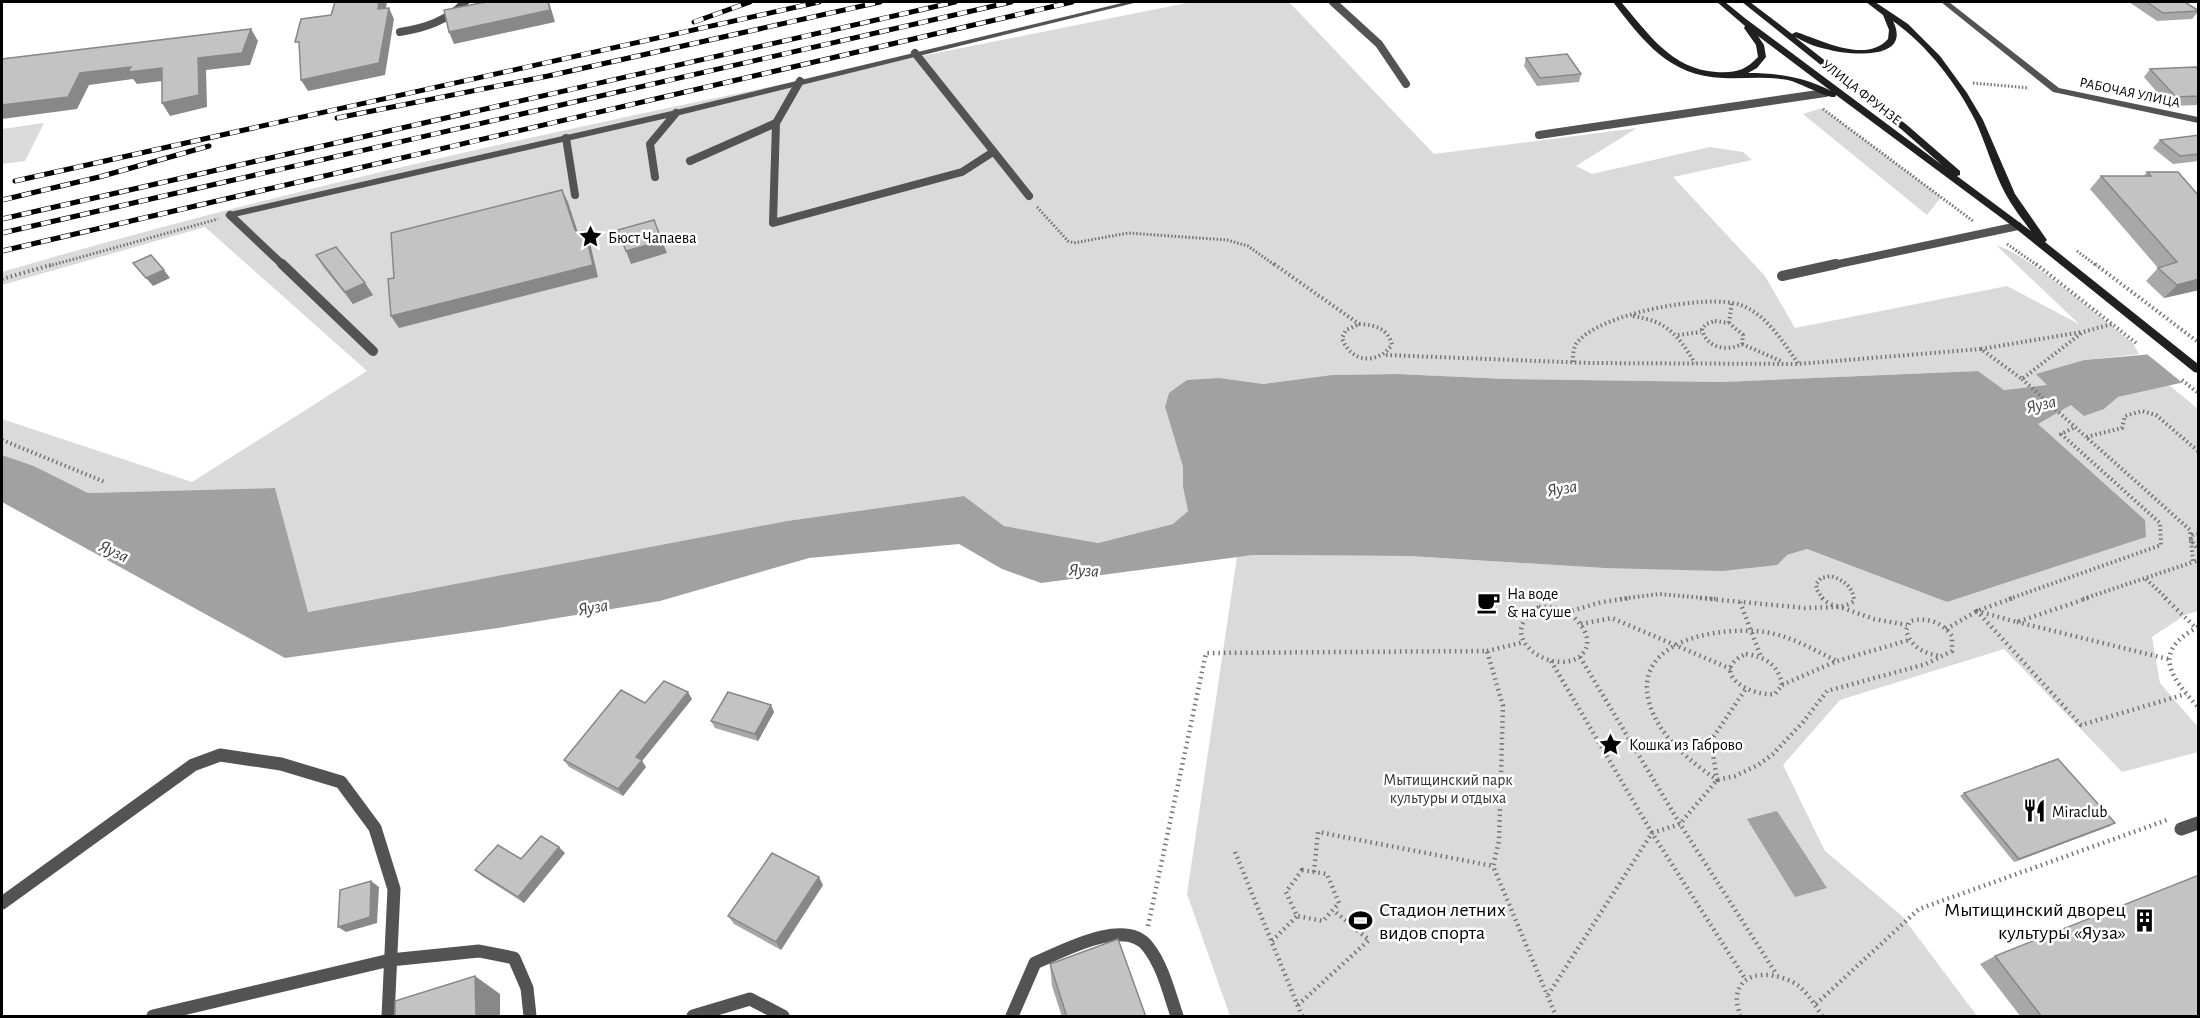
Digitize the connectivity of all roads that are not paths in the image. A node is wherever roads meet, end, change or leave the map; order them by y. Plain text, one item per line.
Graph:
1 (465, 2) edge
2 (1134, 2) edge
3 (1333, 2) edge
4 (1617, 2) edge
5 (1721, 2) edge
6 (1746, 2) edge
7 (1870, 2) edge
8 (1945, 2) edge
9 (1882, 10) junction
10 (1767, 18) junction
11 (1743, 21) junction
12 (400, 32) dead end
13 (915, 53) junction
14 (1734, 76) junction
15 (800, 81) junction
16 (1406, 84) dead end
17 (1825, 93) dead end
18 (676, 113) junction
19 (1873, 119) junction
20 (2199, 120) edge
21 (776, 123) junction
22 (1539, 135) dead end
23 (566, 138) junction
24 (993, 152) junction
25 (690, 162) dead end
26 (655, 177) dead end
27 (575, 195) dead end
28 (1029, 196) road end
29 (1987, 203) junction
30 (230, 215) joint
31 (2018, 226) junction
32 (2050, 251) junction
33 (1782, 276) dead end
34 (373, 351) dead end
35 (2199, 369) edge
36 (2199, 823) edge
37 (2181, 830) dead end
38 (2, 903) edge
39 (390, 960) junction
40 (153, 1017) edge
41 (388, 1017) edge
42 (530, 1017) edge
43 (693, 1017) edge
44 (783, 1017) edge
45 (1012, 1017) edge
46 (1177, 1017) edge

1 - 12 lane
2 - 13 street
3 - 16 lane
4 - 14 main road
5 - 11 main road, УЛИЦА ФРУНЗЕ
6 - 10 main road, УЛИЦА ФРУНЗЕ
7 - 9 main road
8 - 20 street, РАБОЧАЯ УЛИЦА
9 - 10 main road
9 - 32 main road
10 - 29 main road, УЛИЦА ФРУНЗЕ
11 - 14 main road
11 - 19 main road, УЛИЦА ФРУНЗЕ
13 - 15 street
13 - 24 lane
14 - 19 main road
15 - 18 street
15 - 21 lane
17 - 22 lane
18 - 23 street
18 - 26 lane
19 - 29 main road, УЛИЦА ФРУНЗЕ
21 - 24 lane
21 - 25 lane
23 - 27 lane
23 - 30 street
24 - 28 lane
29 - 31 main road, УЛИЦА ФРУНЗЕ
30 - 34 lane
31 - 32 main road, УЛИЦА ФРУНЗЕ
31 - 33 lane
32 - 35 main road, УЛИЦА ФРУНЗЕ
36 - 37 lane
38 - 39 lane
39 - 40 lane
39 - 41 lane
39 - 42 lane
43 - 44 lane
45 - 46 lane

